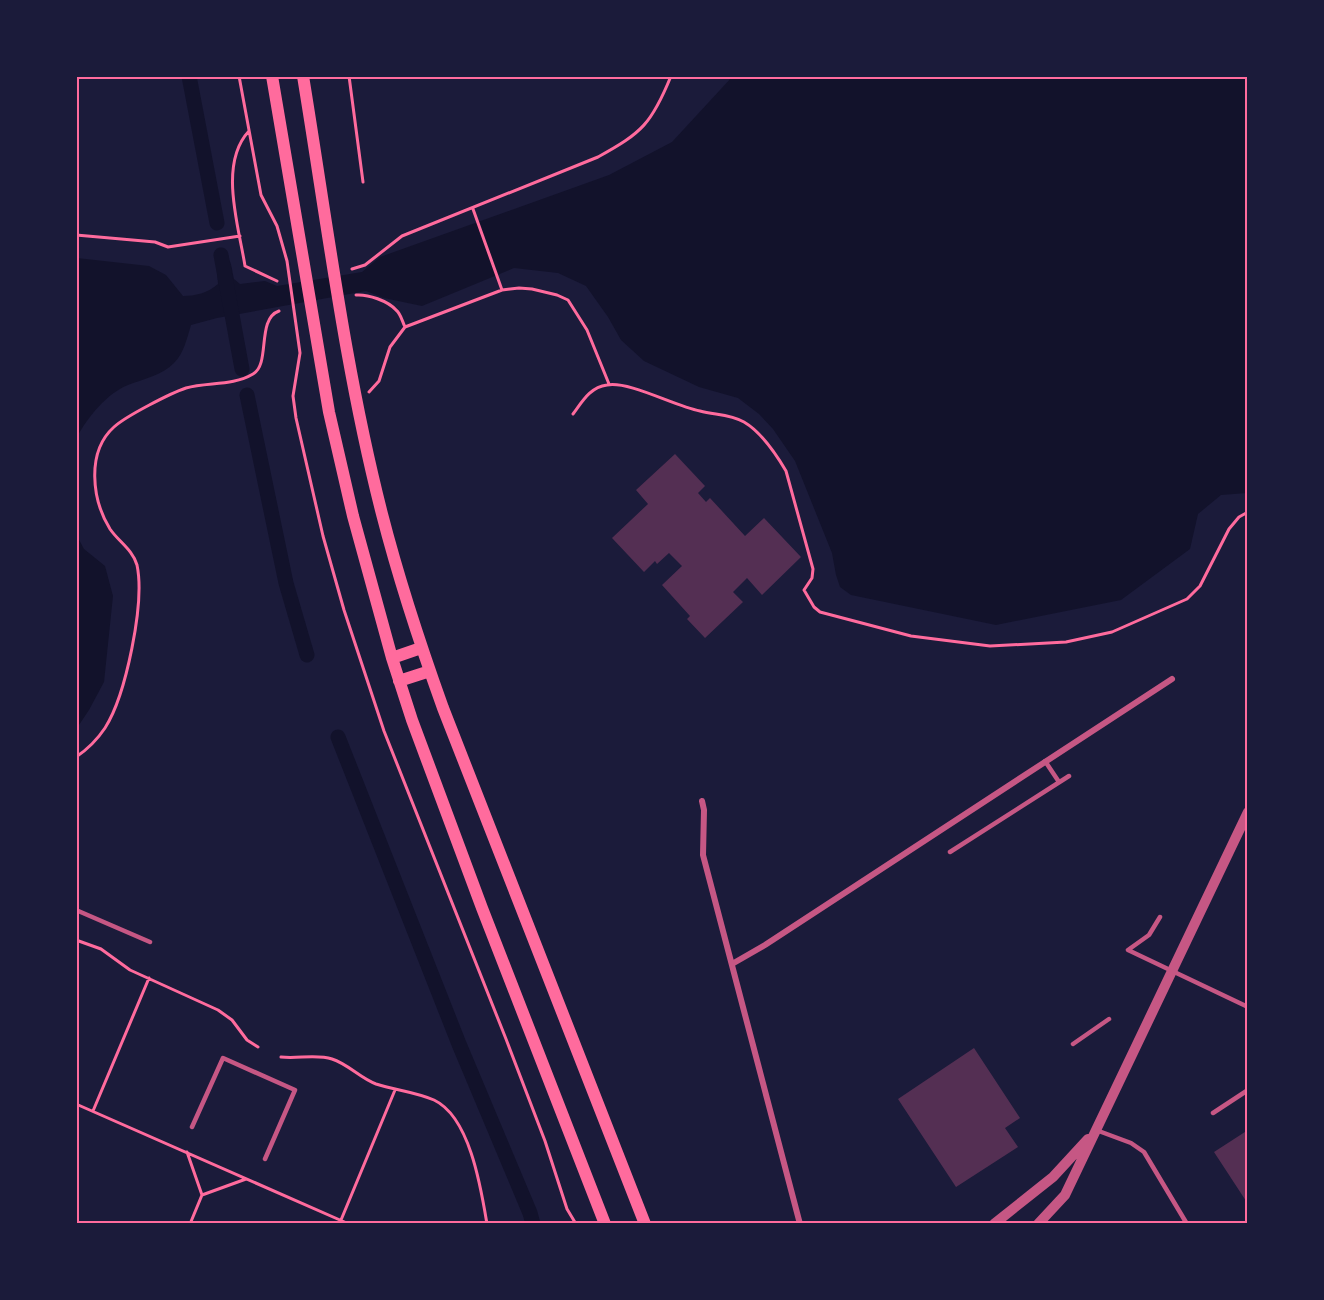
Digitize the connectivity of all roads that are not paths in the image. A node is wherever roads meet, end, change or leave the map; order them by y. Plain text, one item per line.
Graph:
1 (272, 76) edge
2 (303, 76) edge
3 (421, 648) junction
4 (392, 658) junction
5 (430, 671) junction
6 (1172, 679) dead end
7 (399, 681) junction
8 (1045, 761) junction
9 (1069, 776) dead end
10 (1059, 782) junction
11 (702, 801) dead end
12 (1248, 812) edge
13 (950, 852) dead end
14 (76, 910) edge
15 (1160, 917) dead end
16 (150, 942) dead end
17 (732, 964) junction
18 (1172, 969) junction
19 (1248, 1007) edge
20 (1109, 1019) dead end
21 (1073, 1044) dead end
22 (1248, 1090) edge
23 (1213, 1113) dead end
24 (192, 1126) dead end
25 (1096, 1130) junction
26 (265, 1159) dead end
27 (605, 1224) edge
28 (645, 1224) edge
29 (800, 1224) edge
30 (994, 1224) edge
31 (1038, 1224) edge
32 (1187, 1224) edge

1 - 4 main road
2 - 3 main road
3 - 4 main road
3 - 5 main road
4 - 7 main road
5 - 7 main road
5 - 28 main road
6 - 8 street
7 - 27 main road
8 - 10 lane
8 - 17 street
9 - 10 lane
10 - 13 lane
11 - 17 street
12 - 18 street
14 - 16 lane
15 - 18 lane
17 - 29 street
18 - 19 lane
18 - 25 street
20 - 21 lane
22 - 23 lane
24 - 26 lane
25 - 30 street
25 - 31 street
25 - 32 lane

